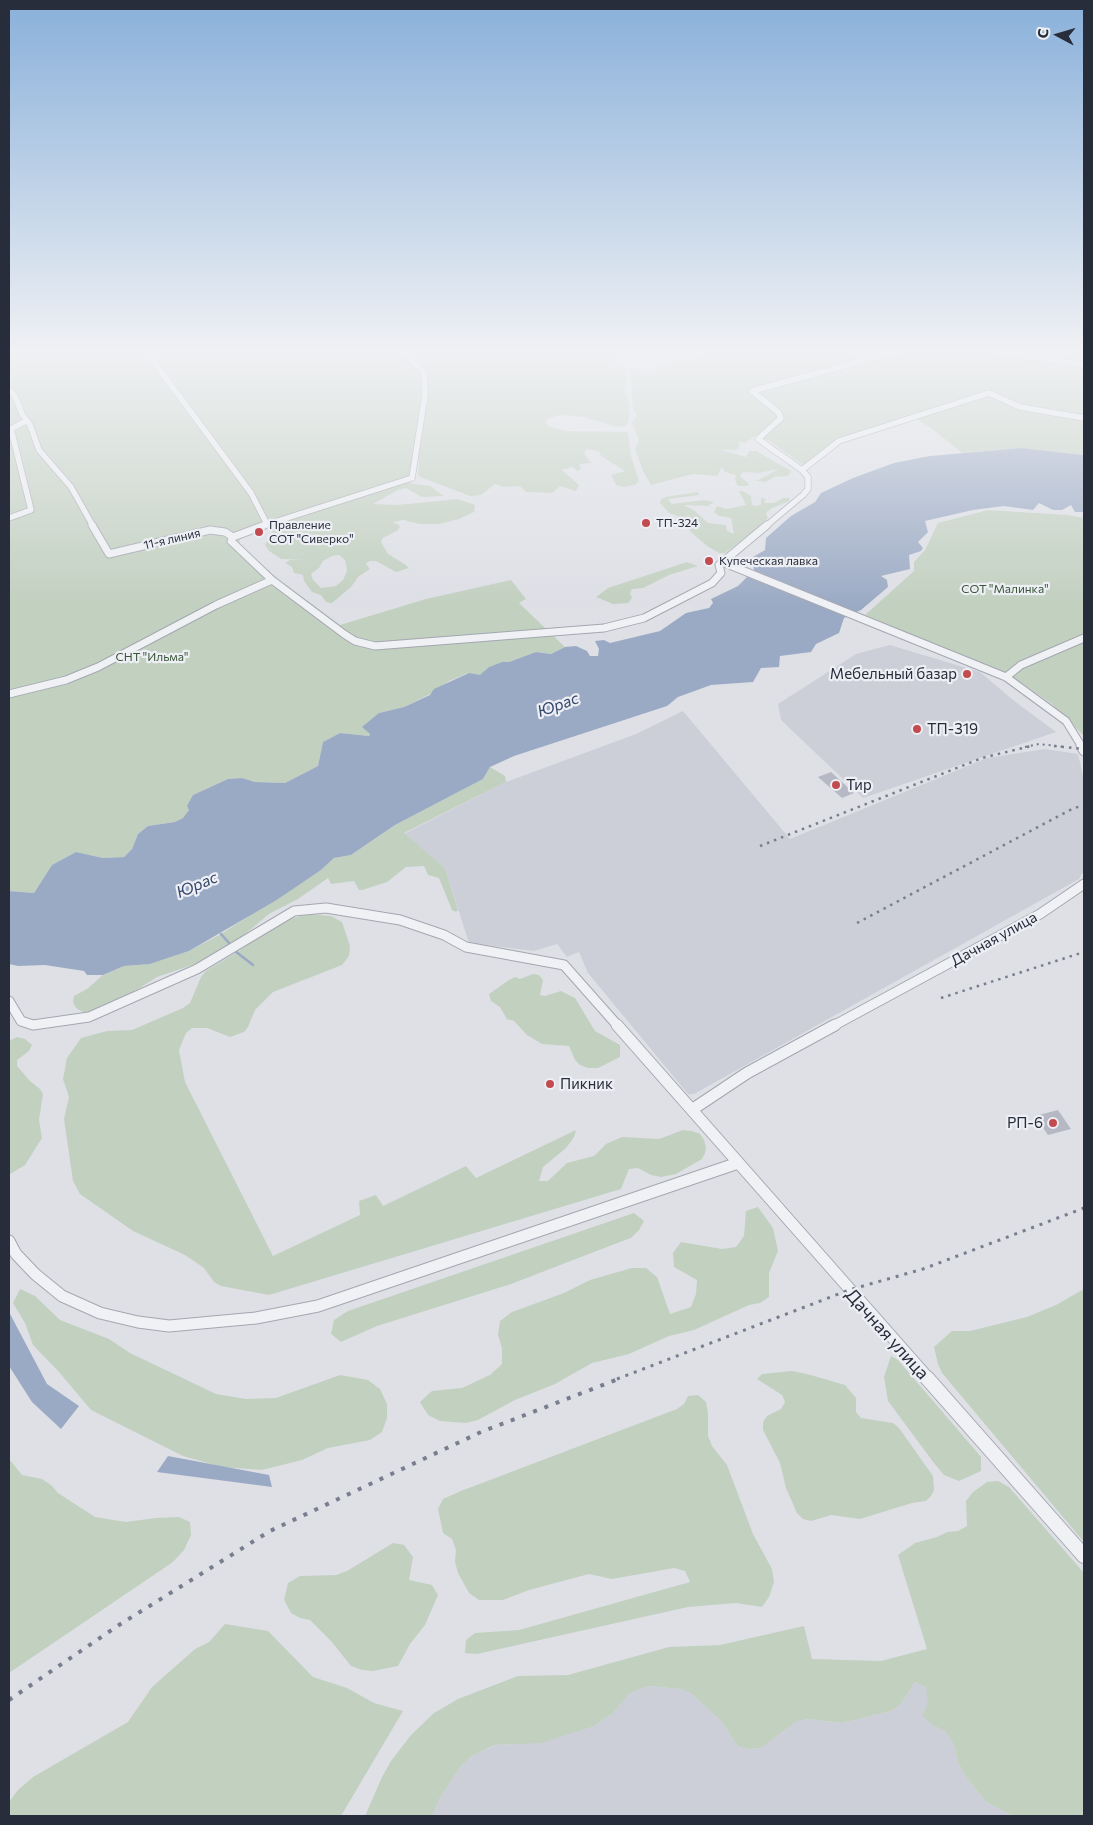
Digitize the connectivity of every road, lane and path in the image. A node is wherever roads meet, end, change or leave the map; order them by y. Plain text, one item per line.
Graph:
1 (13, 435) edge
2 (35, 435) edge
3 (208, 435) edge
4 (419, 435) edge
5 (762, 435) edge
6 (857, 435) edge
7 (802, 470) junction
8 (9, 518) edge
9 (267, 524) junction
10 (233, 537) junction
11 (722, 562) junction
12 (272, 580) junction
13 (1084, 638) edge
14 (1006, 677) junction
15 (9, 694) edge
16 (1084, 751) edge
17 (1084, 884) edge
18 (9, 1001) edge
19 (693, 1109) junction
20 (738, 1163) junction
21 (9, 1241) edge
22 (1084, 1556) edge

1 - 8 street
2 - 10 street, 11-я линия
3 - 9 street
4 - 9 street
5 - 7 street
6 - 7 street
7 - 11 street
9 - 10 street
10 - 12 street
11 - 12 street
11 - 14 street
12 - 15 street
13 - 14 street
14 - 16 street
17 - 19 street, Дачная улица
18 - 19 street, Дачная улица
19 - 20 street, Дачная улица
20 - 21 street
20 - 22 street, Дачная улица

